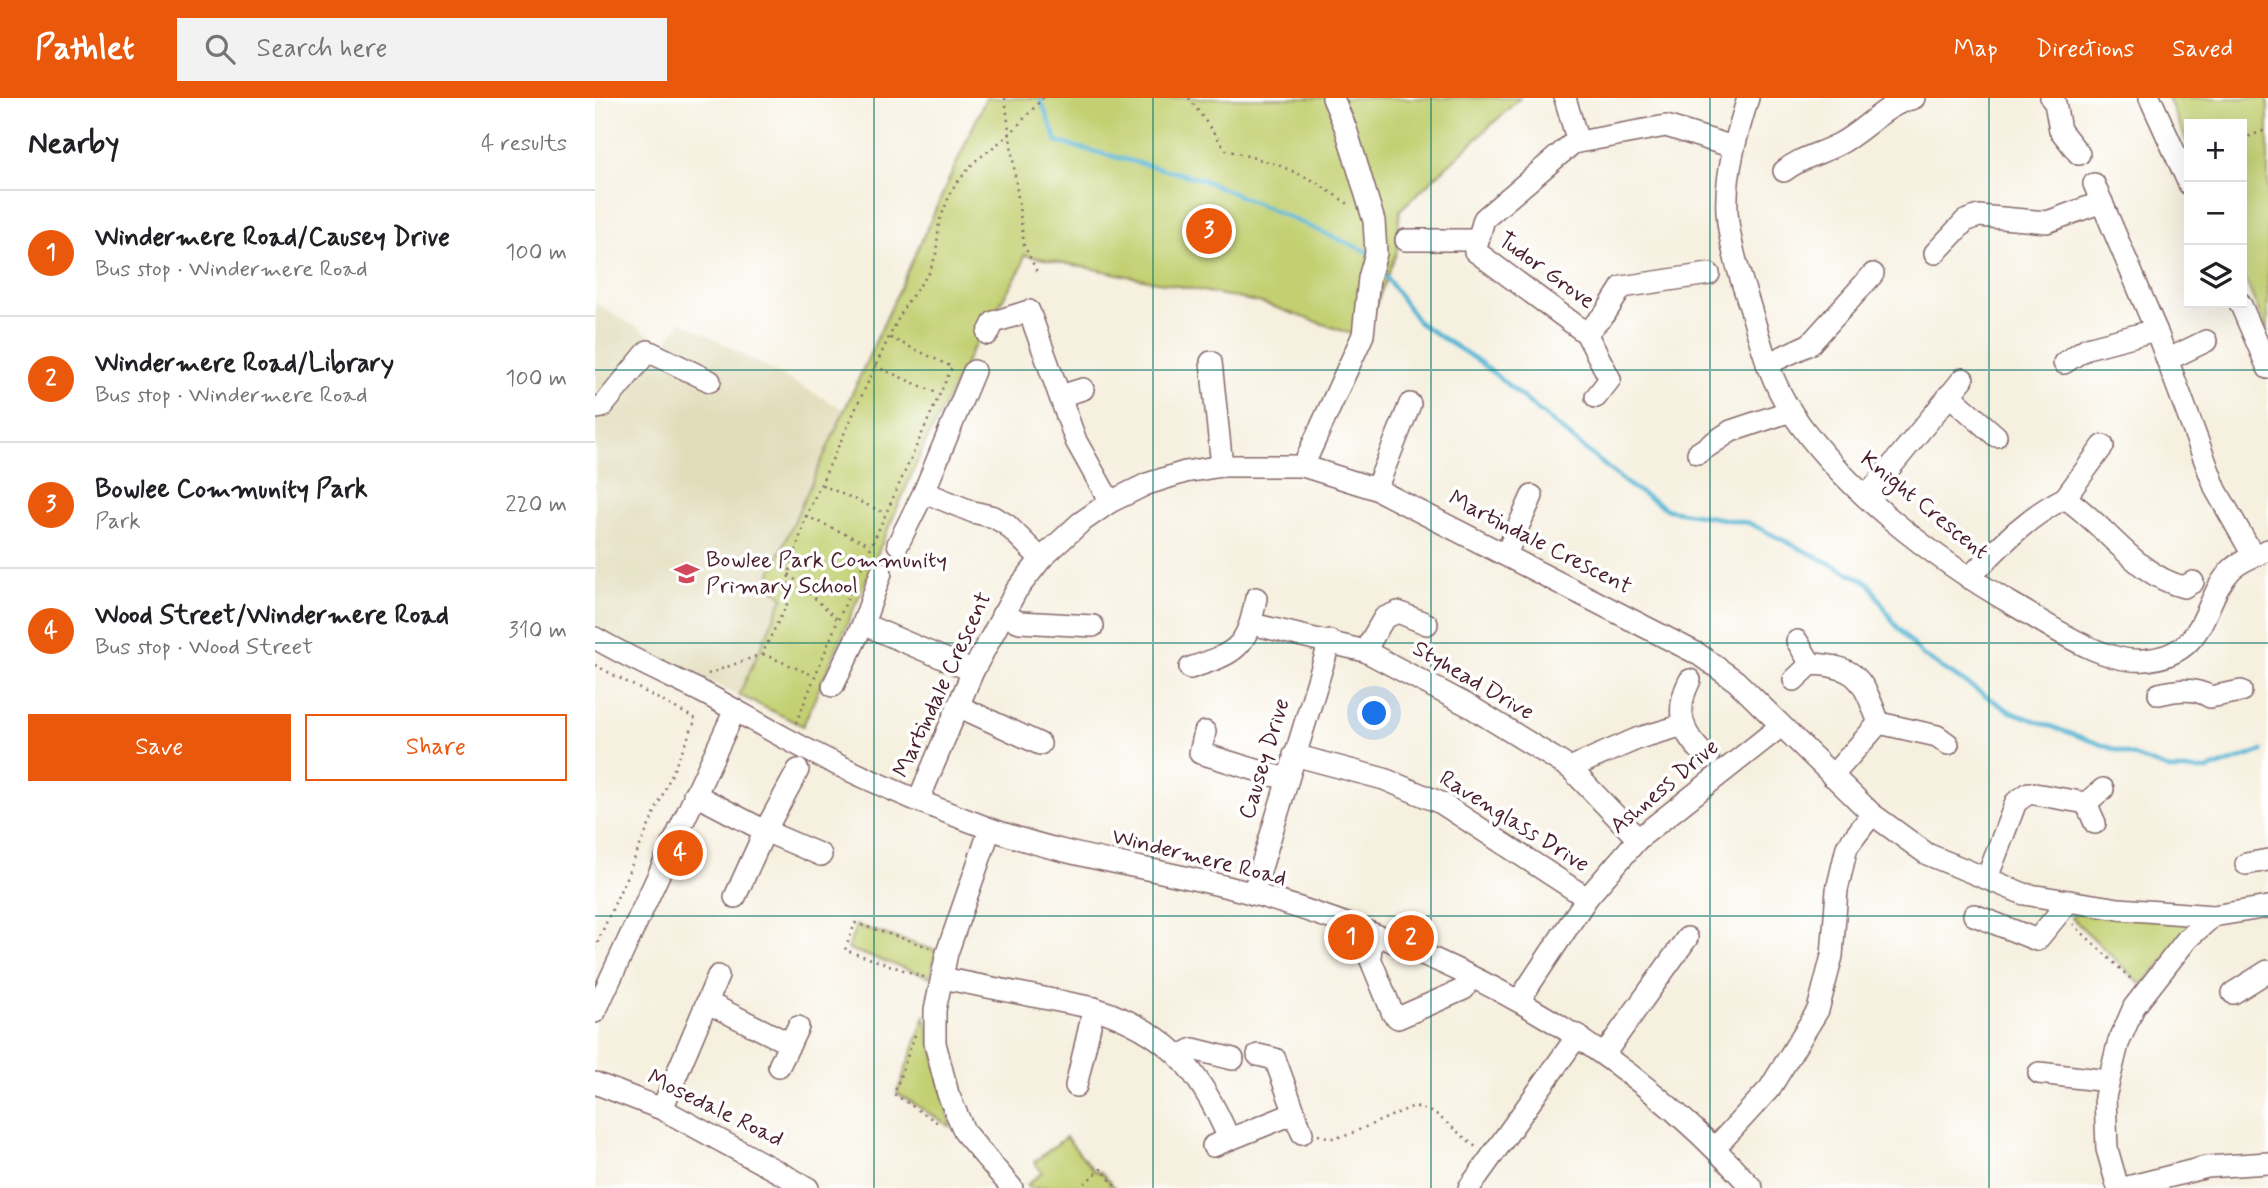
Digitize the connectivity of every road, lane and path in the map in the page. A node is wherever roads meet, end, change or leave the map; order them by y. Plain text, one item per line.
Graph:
1 (1005, 98) edge
2 (1043, 98) edge
3 (1189, 98) edge
4 (1333, 98) edge
5 (1565, 98) edge
6 (1748, 98) edge
7 (2051, 98) edge
8 (2150, 98) edge
9 (1901, 99) edge
10 (2268, 130) edge
11 (1009, 135) junction
12 (2247, 137) edge
13 (1578, 142) junction
14 (1734, 147) junction
15 (2079, 153) dead end
16 (1784, 171) dead end
17 (2188, 182) edge
18 (1374, 221) junction
19 (1406, 240) dead end
20 (1478, 240) junction
21 (1935, 253) dead end
22 (1037, 272) dead end
23 (1709, 274) dead end
24 (1873, 274) dead end
25 (2242, 308) edge
26 (2156, 330) junction
27 (988, 334) dead end
28 (1586, 334) junction
29 (888, 337) junction
30 (2206, 341) dead end
31 (2167, 360) junction
32 (1211, 362) dead end
33 (2064, 363) dead end
34 (1767, 364) junction
35 (875, 366) junction
36 (2268, 368) edge
37 (974, 371) dead end
38 (711, 381) dead end
39 (1083, 388) dead end
40 (939, 394) junction
41 (1060, 396) junction
42 (1596, 397) dead end
43 (1410, 404) dead end
44 (595, 408) edge
45 (1791, 411) junction
46 (1996, 436) dead end
47 (2103, 446) dead end
48 (1699, 453) dead end
49 (1222, 466) junction
50 (1303, 466) junction
51 (822, 485) junction
52 (1376, 489) junction
53 (1532, 496) dead end
54 (1867, 497) junction
55 (2064, 498) junction
56 (920, 500) junction
57 (1110, 502) junction
58 (885, 513) junction
59 (806, 516) junction
60 (898, 544) dead end
61 (871, 545) junction
62 (2261, 553) edge
63 (1506, 554) junction
64 (1041, 559) junction
65 (881, 573) dead end
66 (789, 574) junction
67 (1969, 578) junction
68 (2193, 582) dead end
69 (1256, 598) dead end
70 (1002, 615) junction
71 (838, 620) junction
72 (863, 624) junction
73 (1252, 624) junction
74 (1427, 624) dead end
75 (1093, 626) dead end
76 (595, 638) edge
77 (1330, 641) junction
78 (1797, 641) dead end
79 (1365, 651) junction
80 (762, 653) junction
81 (2167, 655) junction
82 (1811, 664) junction
83 (596, 665) edge
84 (1190, 668) dead end
85 (595, 671) edge
86 (973, 671) junction
87 (697, 678) dead end
88 (1691, 680) dead end
89 (1794, 680) dead end
90 (824, 681) junction
91 (2241, 691) dead end
92 (958, 706) junction
93 (735, 710) junction
94 (1879, 723) junction
95 (795, 725) dead end
96 (1684, 725) junction
97 (1781, 726) junction
98 (1206, 732) dead end
99 (1041, 744) dead end
100 (1948, 744) dead end
101 (1294, 755) junction
102 (1708, 757) dead end
103 (1570, 768) junction
104 (798, 770) dead end
105 (1832, 776) junction
106 (1286, 779) junction
107 (694, 794) junction
108 (919, 799) junction
109 (1872, 814) junction
110 (2095, 823) dead end
111 (990, 829) junction
112 (765, 831) junction
113 (1638, 839) junction
114 (821, 855) dead end
115 (2268, 860) edge
116 (2246, 864) dead end
117 (1987, 878) junction
118 (1253, 894) junction
119 (735, 897) dead end
120 (1587, 898) junction
121 (2065, 907) junction
122 (2268, 907) edge
123 (1974, 915) dead end
124 (2213, 916) junction
125 (1371, 936) junction
126 (1687, 938) dead end
127 (595, 948) edge
128 (947, 953) junction
129 (2268, 971) edge
130 (718, 976) dead end
131 (1471, 977) junction
132 (941, 980) junction
133 (2145, 993) junction
134 (2233, 993) dead end
135 (1520, 999) junction
136 (708, 1003) junction
137 (1094, 1008) junction
138 (595, 1012) edge
139 (916, 1033) dead end
140 (1578, 1035) junction
141 (1605, 1053) junction
142 (1258, 1055) dead end
143 (1180, 1056) junction
144 (1233, 1059) dead end
145 (779, 1066) dead end
146 (2039, 1073) dead end
147 (2108, 1082) junction
148 (595, 1083) edge
149 (1076, 1086) dead end
150 (662, 1109) junction
151 (1299, 1123) junction
152 (965, 1133) junction
153 (1716, 1147) junction
154 (1490, 1159) junction
155 (2268, 1163) edge
156 (809, 1188) edge
157 (1012, 1188) edge
158 (1079, 1188) edge
159 (1118, 1188) edge
160 (1469, 1188) edge
161 (1752, 1188) edge
162 (2118, 1188) edge
163 (2124, 1188) edge

1 - 11 path
2 - 11 path
3 - 18 path
4 - 18 street
5 - 13 street
6 - 14 street, Knight Crescent
7 - 15 street
8 - 17 street
9 - 16 street
10 - 12 path
11 - 22 path
11 - 29 path
13 - 14 street, Tudor Grove
13 - 20 street, Tudor Grove
14 - 34 street, Knight Crescent
18 - 50 street
19 - 20 street
20 - 28 street, Tudor Grove
21 - 26 street
23 - 28 street, Tudor Grove
24 - 34 street
25 - 36 street
26 - 31 street
26 - 33 street
27 - 41 street
28 - 42 street
29 - 35 path
29 - 40 path
30 - 31 street
31 - 62 street
32 - 49 street
34 - 45 street, Knight Crescent
35 - 40 path
35 - 51 path
37 - 56 street
38 - 44 street
39 - 41 street
40 - 58 path
41 - 57 street
43 - 52 street
45 - 48 street
45 - 54 street, Knight Crescent
46 - 54 street
47 - 55 street
49 - 50 street, Martindale Crescent
49 - 57 street, Martindale Crescent
50 - 52 street, Martindale Crescent
51 - 58 path
51 - 59 path
52 - 63 street, Martindale Crescent
53 - 63 street
54 - 67 street, Knight Crescent
55 - 67 street
55 - 68 street
56 - 60 street
56 - 64 street
57 - 64 street, Martindale Crescent
58 - 61 path
59 - 61 path
59 - 66 path
61 - 71 path
62 - 81 street, Knight Crescent
63 - 97 street, Martindale Crescent
64 - 70 street, Martindale Crescent
65 - 72 street
66 - 71 path
66 - 80 path
67 - 81 street, Knight Crescent
69 - 73 street
70 - 75 street
70 - 86 street, Martindale Crescent
71 - 90 path
72 - 86 street
72 - 90 street
73 - 77 street, Styhead Drive
73 - 84 street
74 - 79 street
76 - 93 street, Windermere Road
77 - 79 street, Styhead Drive
77 - 101 street, Causey Drive
78 - 82 street
79 - 103 street, Styhead Drive
80 - 87 path
80 - 90 path
81 - 91 street
82 - 89 street
82 - 94 street
83 - 85 path
83 - 127 path
86 - 92 street, Martindale Crescent
88 - 96 street
90 - 95 path
92 - 99 street
92 - 108 street, Martindale Crescent
93 - 107 street
93 - 108 street, Windermere Road
94 - 100 street
94 - 105 street
96 - 102 street
96 - 103 street
97 - 105 street, Martindale Crescent
97 - 113 street, Ashness Drive
98 - 106 street
101 - 106 street, Causey Drive
101 - 120 street, Ravenglass Drive
103 - 113 street, Styhead Drive
104 - 112 street
105 - 109 street, Martindale Crescent
106 - 118 street, Causey Drive
107 - 112 street
107 - 138 street
108 - 111 street, Windermere Road
109 - 117 street, Martindale Crescent
109 - 153 street
110 - 117 street
111 - 118 street, Windermere Road
111 - 128 street
112 - 114 street
112 - 119 street
113 - 120 street, Ashness Drive
115 - 116 street
117 - 121 street, Martindale Crescent
118 - 125 street, Windermere Road
120 - 135 street, Ashness Drive
121 - 123 street
121 - 124 street, Martindale Crescent
121 - 133 path
122 - 124 street, Martindale Crescent
124 - 133 street
125 - 131 street, Windermere Road
125 - 131 street
126 - 141 street
128 - 132 street
128 - 132 path
129 - 134 street
130 - 136 street
131 - 135 street, Windermere Road
132 - 137 street
132 - 152 street
133 - 147 street
135 - 140 street, Windermere Road
136 - 145 street
136 - 150 street
137 - 143 street
137 - 149 street
139 - 152 path
140 - 141 street, Windermere Road
140 - 154 street
141 - 153 street, Windermere Road
142 - 151 street
143 - 144 street
143 - 151 street
146 - 147 street
147 - 162 street
148 - 150 street, Mosedale Road
150 - 156 street, Mosedale Road
151 - 154 path
152 - 157 street
153 - 161 street, Windermere Road
154 - 160 street
155 - 163 street
158 - 159 path

